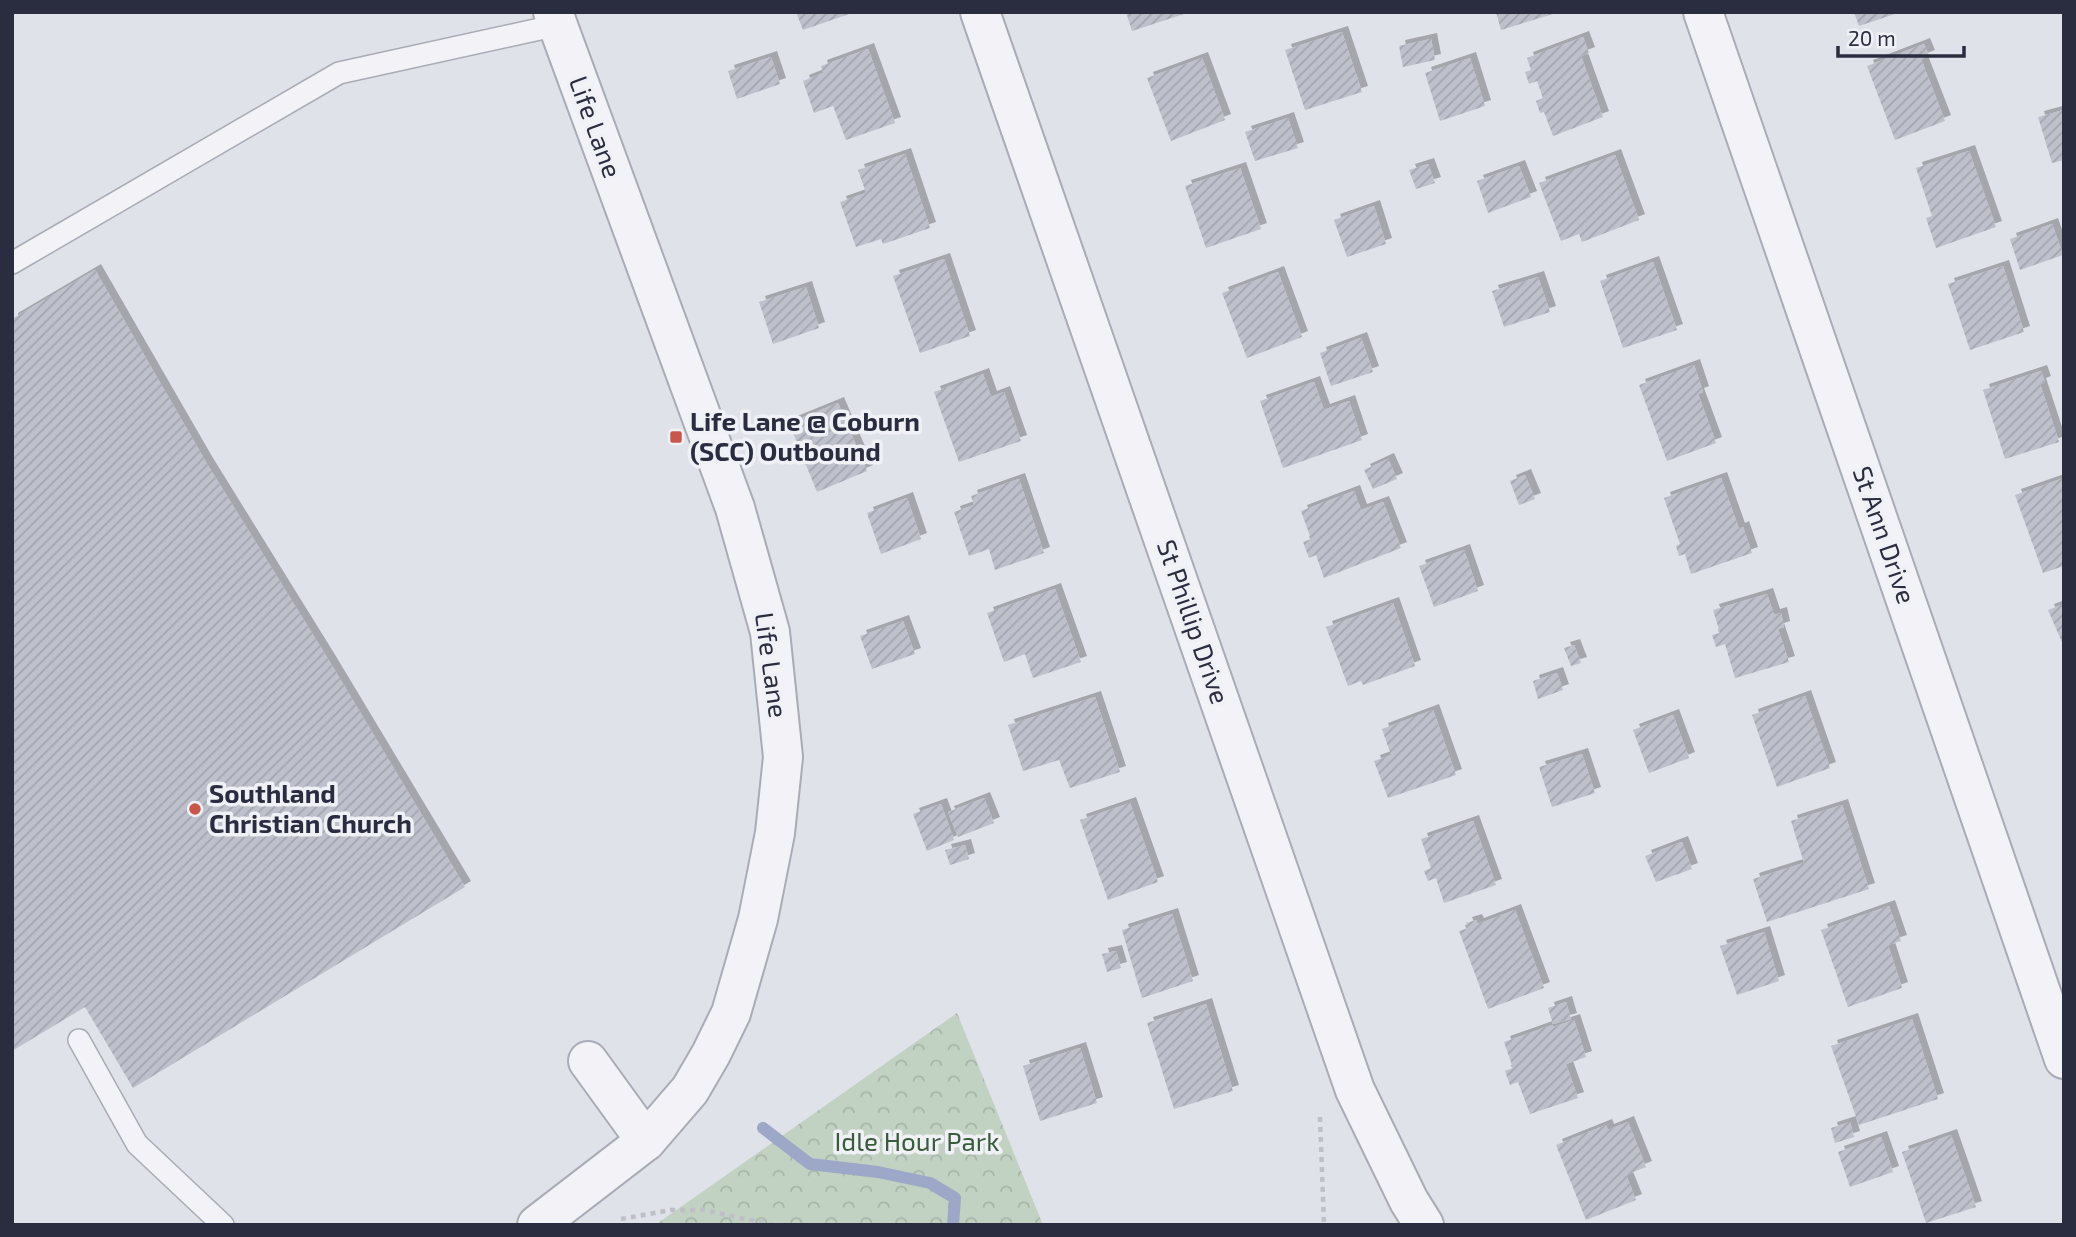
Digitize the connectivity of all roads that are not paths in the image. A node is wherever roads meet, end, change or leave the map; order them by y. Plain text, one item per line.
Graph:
1 (980, 12) edge
2 (1703, 12) edge
3 (555, 19) edge
4 (12, 263) edge
5 (79, 1040) dead end
6 (2064, 1059) edge
7 (588, 1061) dead end
8 (646, 1141) junction
9 (556, 1219) edge
10 (223, 1225) edge
11 (1424, 1225) edge

1 - 11 street, St Phillip Drive
2 - 6 street, St Ann Drive
3 - 4 lane
3 - 8 street, Life Lane
5 - 10 lane
7 - 8 street
8 - 9 street, Life Lane

